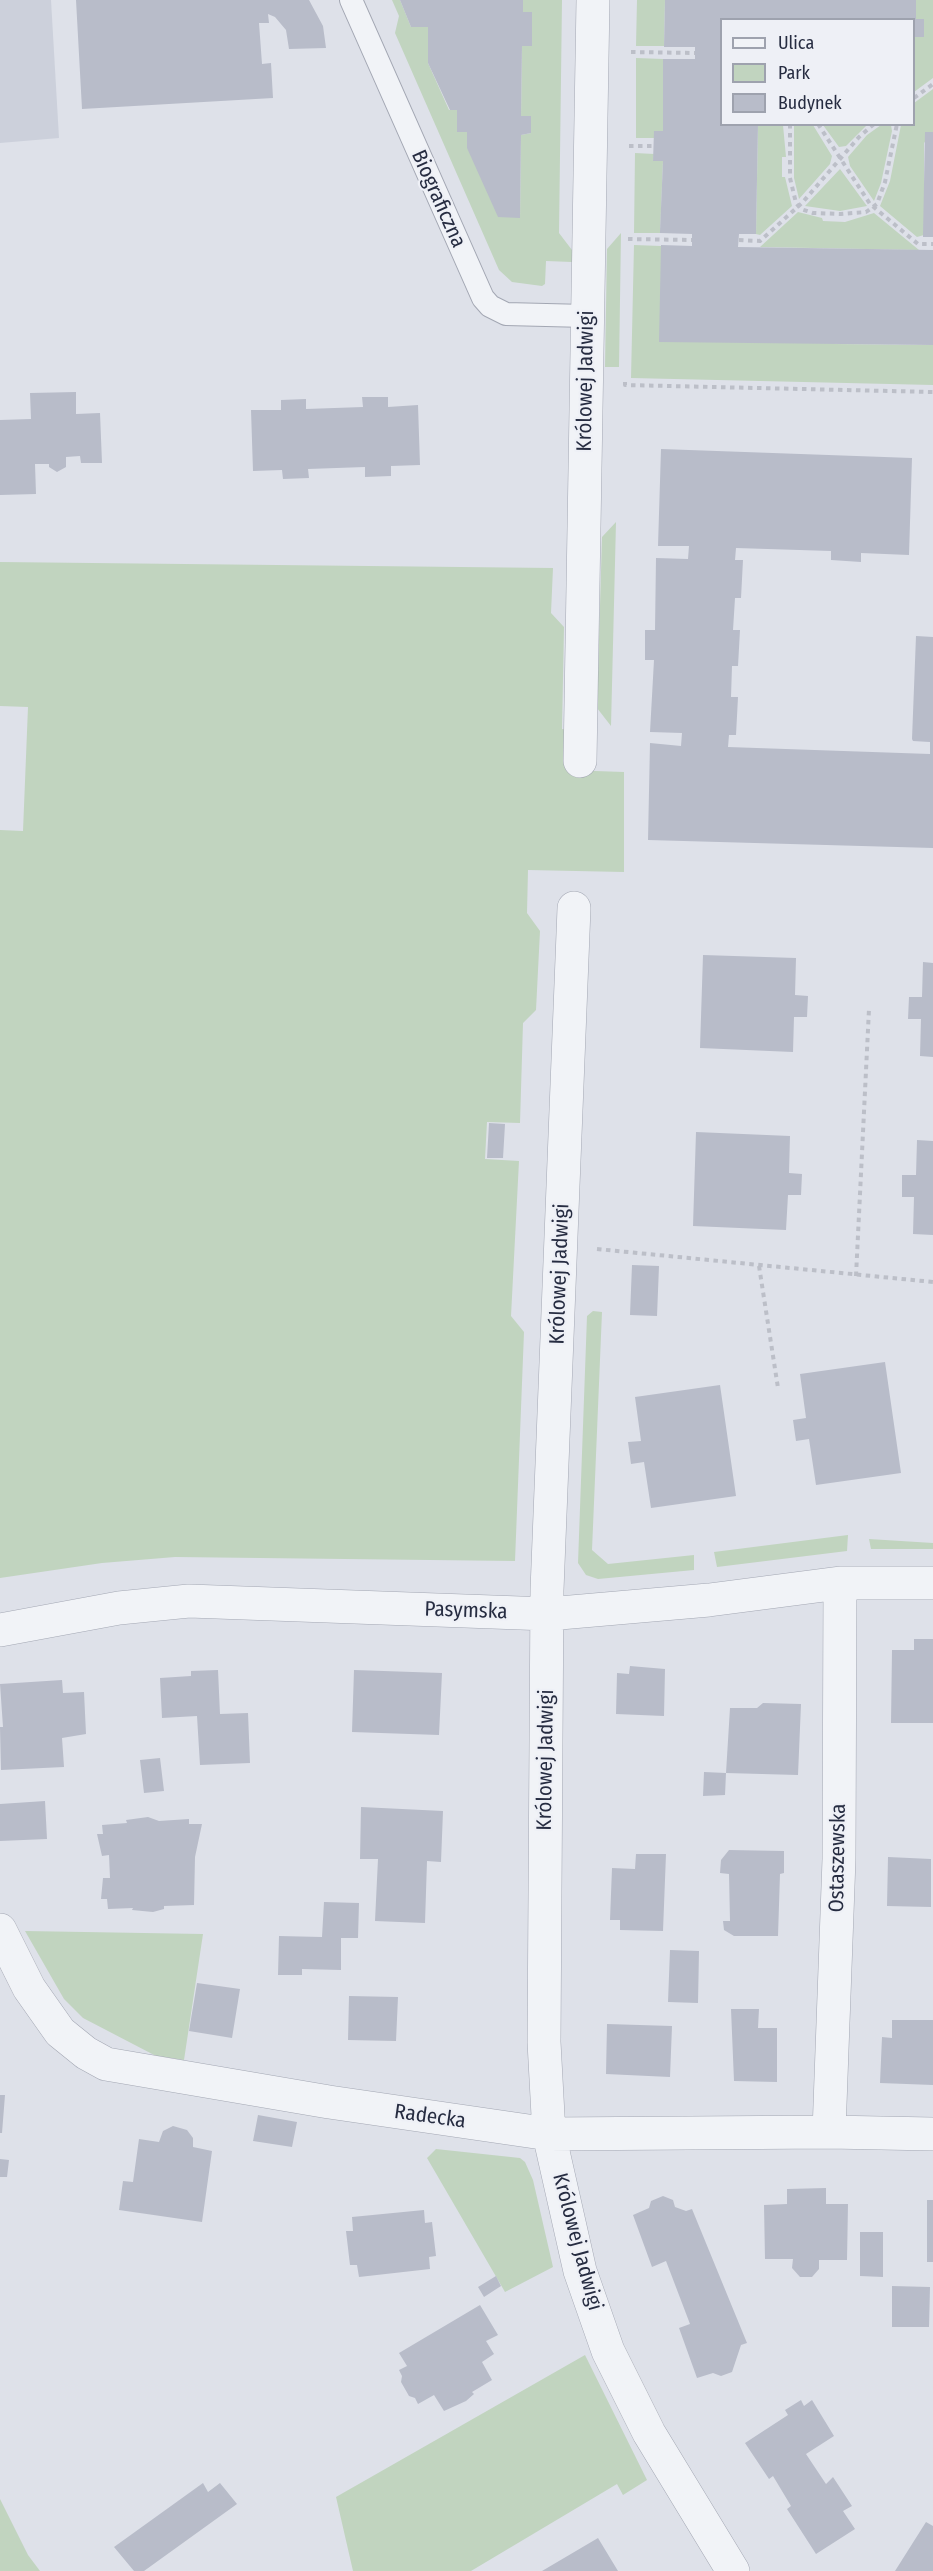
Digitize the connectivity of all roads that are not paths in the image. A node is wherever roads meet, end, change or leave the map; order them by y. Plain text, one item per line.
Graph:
1 (351, 0) edge
2 (593, 0) edge
3 (586, 316) junction
4 (580, 761) dead end
5 (574, 908) dead end
6 (840, 1583) junction
7 (933, 1583) edge
8 (548, 1614) junction
9 (0, 1630) edge
10 (0, 1930) edge
11 (829, 2132) junction
12 (549, 2134) junction
13 (933, 2134) edge
14 (734, 2571) edge

1 - 3 lane, Biograficzna
2 - 3 street, Królowej Jadwigi
3 - 4 street, Królowej Jadwigi
5 - 8 street, Królowej Jadwigi
6 - 7 street, Pasymska
6 - 8 street, Pasymska
6 - 11 street, Ostaszewska
8 - 9 street, Pasymska
8 - 12 street, Królowej Jadwigi
10 - 12 street, Radecka
11 - 12 street, Radecka
11 - 13 street, Radecka
12 - 14 street, Królowej Jadwigi

